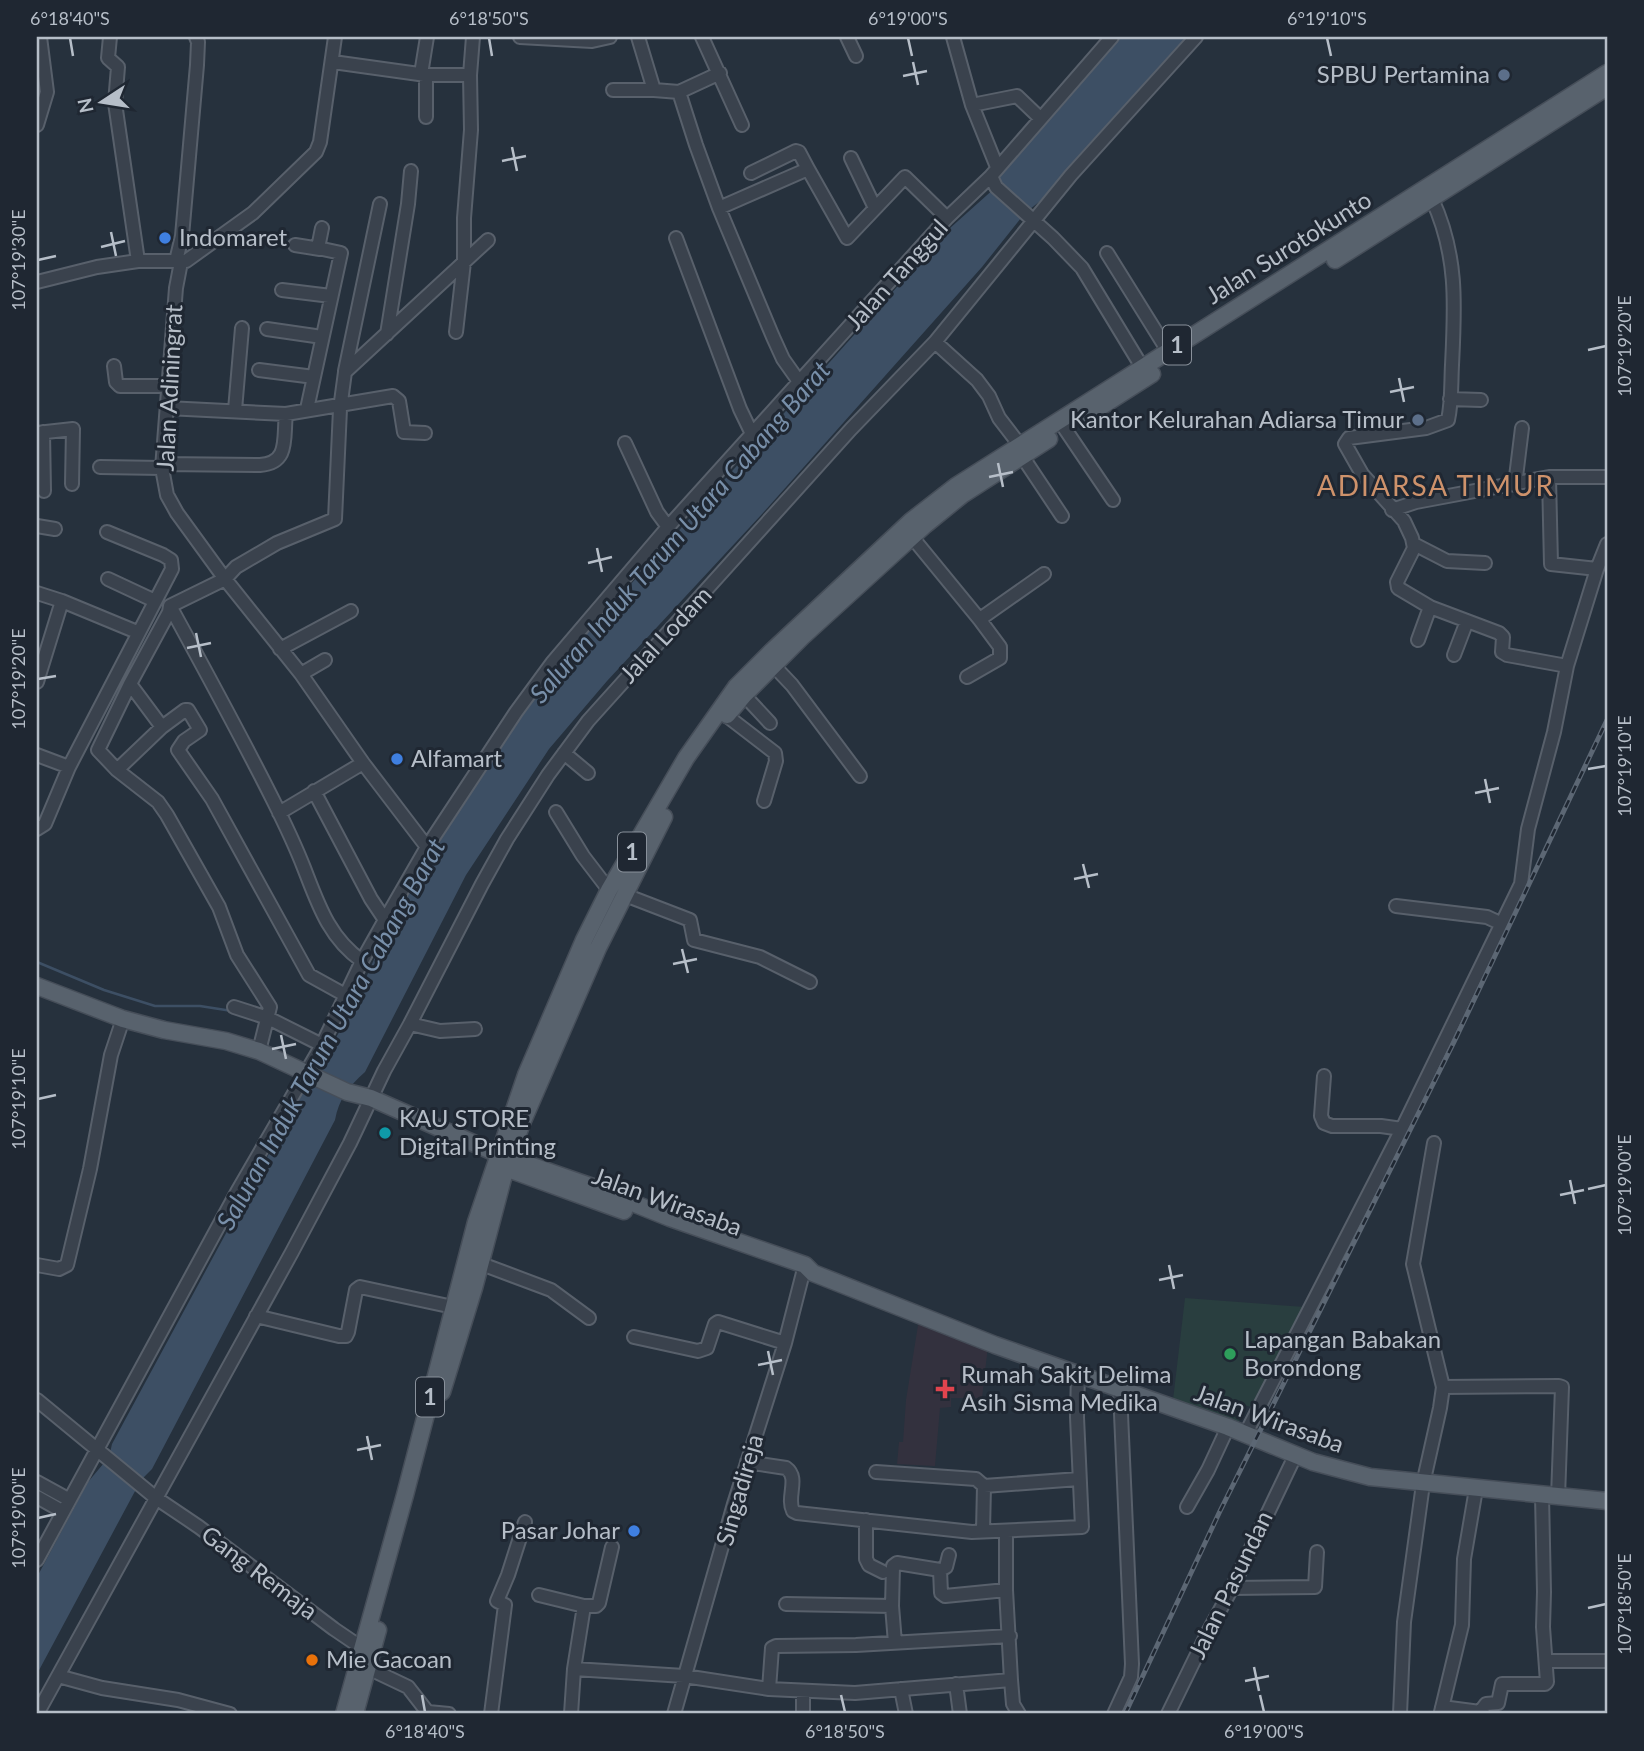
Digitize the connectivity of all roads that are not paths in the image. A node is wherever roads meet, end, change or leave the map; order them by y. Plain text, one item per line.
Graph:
1 (40, 37) edge
2 (110, 37) edge
3 (196, 37) edge
4 (335, 37) edge
5 (427, 37) edge
6 (473, 37) edge
7 (520, 37) edge
8 (610, 37) edge
9 (638, 37) edge
10 (702, 37) edge
11 (847, 37) edge
12 (953, 37) edge
13 (1112, 37) edge
14 (1196, 37) edge
15 (571, 39) edge
16 (856, 56) dead end
17 (332, 62) junction
18 (1607, 73) edge
19 (720, 74) junction
20 (424, 75) junction
21 (470, 75) junction
22 (1607, 86) edge
23 (613, 90) dead end
24 (654, 90) junction
25 (679, 92) junction
26 (972, 105) junction
27 (426, 117) dead end
28 (1040, 118) junction
29 (37, 125) edge
30 (742, 125) dead end
31 (850, 158) dead end
32 (808, 169) junction
33 (411, 171) dead end
34 (751, 173) dead end
35 (994, 177) junction
36 (1432, 199) junction
37 (380, 204) dead end
38 (719, 208) junction
39 (874, 208) junction
40 (1029, 217) junction
41 (947, 218) junction
42 (321, 228) dead end
43 (676, 238) dead end
44 (488, 240) dead end
45 (295, 245) dead end
46 (320, 249) junction
47 (1107, 253) dead end
48 (138, 261) junction
49 (178, 261) junction
50 (464, 262) junction
51 (37, 281) edge
52 (282, 290) dead end
53 (331, 296) junction
54 (242, 328) dead end
55 (267, 329) dead end
56 (456, 332) dead end
57 (387, 335) junction
58 (322, 337) junction
59 (935, 342) junction
60 (1168, 351) junction
61 (114, 366) dead end
62 (1142, 368) junction
63 (259, 370) dead end
64 (345, 372) junction
65 (314, 377) junction
66 (800, 383) junction
67 (167, 386) junction
68 (1450, 399) junction
69 (1481, 400) dead end
70 (340, 404) junction
71 (167, 408) junction
72 (307, 409) junction
73 (235, 410) junction
74 (286, 414) junction
75 (1522, 428) dead end
76 (1065, 429) junction
77 (40, 432) edge
78 (425, 433) dead end
79 (752, 436) junction
80 (1039, 439) junction
81 (625, 443) dead end
82 (1021, 450) junction
83 (162, 466) junction
84 (100, 467) dead end
85 (1549, 477) junction
86 (1607, 477) edge
87 (72, 484) dead end
88 (1515, 485) junction
89 (44, 491) dead end
90 (1113, 500) dead end
91 (1392, 510) junction
92 (1062, 516) dead end
93 (37, 526) edge
94 (668, 527) junction
95 (55, 529) dead end
96 (107, 532) dead end
97 (912, 537) junction
98 (1413, 544) junction
99 (1607, 544) edge
100 (1485, 563) dead end
101 (872, 565) junction
102 (1597, 569) junction
103 (1044, 575) dead end
104 (108, 579) dead end
105 (225, 579) junction
106 (37, 593) edge
107 (62, 601) junction
108 (155, 601) junction
109 (170, 606) junction
110 (1430, 607) junction
111 (351, 611) dead end
112 (980, 619) junction
113 (1466, 621) junction
114 (137, 632) junction
115 (1418, 640) dead end
116 (280, 649) junction
117 (1454, 655) dead end
118 (773, 658) junction
119 (325, 660) dead end
120 (1567, 666) junction
121 (301, 674) junction
122 (967, 677) dead end
123 (37, 682) edge
124 (130, 684) junction
125 (744, 695) junction
126 (727, 716) junction
127 (770, 723) dead end
128 (162, 727) junction
129 (565, 753) junction
130 (37, 755) edge
131 (363, 763) junction
132 (69, 767) junction
133 (117, 770) junction
134 (588, 773) dead end
135 (860, 776) dead end
136 (314, 791) junction
137 (764, 801) dead end
138 (556, 812) dead end
139 (279, 813) junction
140 (37, 829) edge
141 (427, 847) junction
142 (617, 893) junction
143 (1396, 906) dead end
144 (385, 920) junction
145 (1502, 924) junction
146 (362, 961) junction
147 (810, 982) dead end
148 (37, 986) edge
149 (347, 996) junction
150 (234, 1007) dead end
151 (123, 1019) junction
152 (267, 1022) junction
153 (410, 1024) junction
154 (475, 1029) dead end
155 (320, 1049) junction
156 (259, 1051) junction
157 (308, 1073) junction
158 (1324, 1076) dead end
159 (369, 1102) junction
160 (1402, 1129) junction
161 (1434, 1143) dead end
162 (502, 1161) junction
163 (479, 1263) junction
164 (37, 1265) edge
165 (807, 1271) junction
166 (453, 1307) junction
167 (256, 1316) junction
168 (589, 1318) dead end
169 (634, 1337) dead end
170 (785, 1343) junction
171 (1078, 1373) junction
172 (1443, 1387) junction
173 (1128, 1393) junction
174 (37, 1400) edge
175 (1228, 1427) junction
176 (1245, 1435) junction
177 (100, 1454) junction
178 (1295, 1456) junction
179 (747, 1462) junction
180 (876, 1472) dead end
181 (1079, 1479) junction
182 (1423, 1484) junction
183 (984, 1486) junction
184 (1476, 1489) junction
185 (40, 1491) edge
186 (1550, 1496) junction
187 (156, 1498) junction
188 (1607, 1501) edge
189 (65, 1505) junction
190 (1187, 1507) dead end
191 (866, 1520) junction
192 (525, 1522) dead end
193 (984, 1531) junction
194 (1006, 1532) junction
195 (612, 1547) dead end
196 (1317, 1552) dead end
197 (949, 1555) dead end
198 (37, 1560) edge
199 (940, 1570) junction
200 (883, 1572) dead end
201 (1232, 1588) junction
202 (1006, 1590) junction
203 (539, 1595) dead end
204 (786, 1604) dead end
205 (584, 1606) junction
206 (891, 1606) junction
207 (1010, 1636) junction
208 (895, 1643) junction
209 (362, 1648) junction
210 (1547, 1661) junction
211 (1607, 1661) edge
212 (368, 1668) junction
213 (574, 1669) junction
214 (58, 1676) junction
215 (684, 1676) junction
216 (1011, 1680) junction
217 (956, 1684) junction
218 (769, 1689) junction
219 (901, 1689) junction
220 (803, 1691) junction
221 (1441, 1711) edge
222 (428, 1713) edge
223 (37, 1714) edge
224 (230, 1714) edge
225 (344, 1714) edge
226 (355, 1714) edge
227 (449, 1714) edge
228 (491, 1714) edge
229 (571, 1714) edge
230 (674, 1714) edge
231 (803, 1714) edge
232 (906, 1714) edge
233 (960, 1714) edge
234 (1019, 1714) edge
235 (1114, 1714) edge
236 (1168, 1714) edge
237 (1400, 1714) edge

1 - 29 street
2 - 48 street
3 - 49 street, Jalan Adiningrat
4 - 17 street
5 - 20 street
6 - 21 street
7 - 15 street
8 - 15 street
9 - 24 street
10 - 19 street
11 - 16 street
12 - 26 street
13 - 28 street, Jalan Tanggul
14 - 40 street, Jalal Lodam
17 - 20 street
17 - 49 street
18 - 60 main road, Jalan Surotokunto / 1
19 - 25 street
19 - 30 street
20 - 21 street
20 - 27 street
21 - 50 street
22 - 36 main road, Jalan Surotokunto / 1
23 - 24 street
24 - 25 street
25 - 38 street
26 - 28 street
26 - 35 street
28 - 35 street, Jalan Tanggul
31 - 39 street
32 - 34 street
32 - 38 street
32 - 39 street
33 - 57 street
35 - 40 street
35 - 41 street, Jalan Tanggul
36 - 68 street
36 - 76 main road, Jalan Surotokunto / 1
37 - 64 street
38 - 66 street
39 - 41 street
40 - 59 street, Jalal Lodam
40 - 62 street
41 - 66 street, Jalan Tanggul
42 - 46 street
43 - 79 street
44 - 50 street
45 - 46 street
46 - 53 street
47 - 60 street
48 - 49 street
48 - 51 street
49 - 67 street, Jalan Adiningrat
50 - 56 street
50 - 57 street
52 - 53 street
53 - 58 street
54 - 73 street
55 - 58 street
57 - 64 street
58 - 65 street
59 - 82 street
59 - 129 street, Jalal Lodam
60 - 62 main road, Jalan Surotokunto / 1
61 - 67 street
62 - 80 main road, Jalan Surotokunto / 1
63 - 65 street
64 - 70 street
65 - 72 street
66 - 79 street, Jalan Tanggul
67 - 71 street, Jalan Adiningrat
68 - 69 street
68 - 91 street
70 - 72 street
70 - 78 street
70 - 105 street
71 - 73 street
71 - 83 street, Jalan Adiningrat
72 - 74 street
73 - 74 street
74 - 83 street
75 - 88 street
76 - 80 main road, Jalan Surotokunto / 1
76 - 90 street
77 - 87 street
77 - 89 street
79 - 94 street, Jalan Tanggul
80 - 82 main road, Jalan Surotokunto / 1
81 - 94 street
82 - 92 street
82 - 97 main road, Jalan Surotokunto / 1
82 - 101 main road, Jalan Surotokunto / 1
83 - 84 street
83 - 105 street, Jalan Adiningrat
85 - 86 street
85 - 88 street
85 - 102 street
88 - 91 street
91 - 98 street
93 - 95 street
94 - 141 street, Jalan Tanggul
96 - 108 street
97 - 101 main road, Jalan Surotokunto / 1
97 - 112 street
98 - 100 street
98 - 110 street
99 - 102 street
101 - 118 main road, Jalan Surotokunto / 1
102 - 120 street
103 - 112 street
104 - 108 street
105 - 109 street
105 - 116 street, Jalan Adiningrat
106 - 107 street
107 - 114 street
107 - 123 street
108 - 114 street
109 - 124 street
109 - 139 street
110 - 113 street
110 - 115 street
111 - 116 street
112 - 122 street
113 - 117 street
113 - 120 street
114 - 132 street
116 - 121 street, Jalan Adiningrat
118 - 125 main road, 1
118 - 135 street
118 - 142 main road, 1
119 - 121 street
120 - 145 street
121 - 131 street, Jalan Adiningrat
124 - 128 street
124 - 133 street
125 - 126 main road, 1
125 - 127 street
126 - 137 street
126 - 142 main road, 1
128 - 133 street
128 - 149 street
129 - 134 street
129 - 153 street, Jalal Lodam
130 - 132 street
131 - 136 street
131 - 141 street, Jalan Adiningrat
132 - 140 street
133 - 152 street
136 - 139 street
136 - 144 street
138 - 142 street
139 - 146 street
141 - 144 street, Jalan Tanggul
142 - 147 street
142 - 162 main road, 1
143 - 145 street
144 - 146 street, Jalan Tanggul
145 - 160 street
146 - 149 street, Jalan Tanggul
148 - 151 main road, Jalan Wirasaba
149 - 155 street, Jalan Tanggul
150 - 152 street
151 - 156 main road, Jalan Wirasaba
151 - 164 street
152 - 155 street
152 - 156 street
153 - 154 street
153 - 159 street, Jalal Lodam
155 - 157 street, Jalan Tanggul
156 - 157 main road, Jalan Wirasaba
157 - 159 main road, Jalan Wirasaba
157 - 177 street, Jalan Tanggul
158 - 160 street
159 - 162 main road, Jalan Wirasaba
159 - 167 street, Jalal Lodam
160 - 176 street
161 - 172 street
162 - 163 main road, 1
162 - 165 main road, Jalan Wirasaba
162 - 166 main road, 1
163 - 168 street
163 - 212 main road, 1
165 - 170 street, Singadireja
165 - 171 main road, Jalan Wirasaba
166 - 167 street
166 - 209 main road, 1
167 - 187 street, Jalal Lodam
169 - 170 street
170 - 179 street, Singadireja
171 - 173 main road, Jalan Wirasaba
171 - 181 street
172 - 182 street
172 - 186 street
173 - 175 main road, Jalan Wirasaba
173 - 235 street
174 - 177 street, Gang Remaja
175 - 176 main road, Jalan Wirasaba
175 - 190 street
176 - 178 main road, Jalan Wirasaba
177 - 187 street, Gang Remaja
177 - 189 street, Jalan Tanggul
178 - 182 main road, Jalan Wirasaba
178 - 201 street, Jalan Pasundan
179 - 191 street
179 - 215 street, Singadireja
180 - 183 street
181 - 183 street
181 - 194 street
182 - 184 main road, Jalan Wirasaba
182 - 237 street
183 - 193 street
184 - 186 main road, Jalan Wirasaba
184 - 221 street
185 - 189 street
186 - 188 main road, Jalan Wirasaba
186 - 210 street
187 - 209 street, Gang Remaja
187 - 214 street, Jalal Lodam
189 - 198 street, Jalan Tanggul
191 - 193 street
191 - 200 street
192 - 228 street
193 - 194 street
194 - 202 street
195 - 205 street
196 - 201 street
197 - 199 street
199 - 202 street
199 - 206 street
201 - 236 street, Jalan Pasundan
202 - 207 street
203 - 205 street
204 - 206 street
205 - 213 street
206 - 208 street
207 - 208 street
207 - 216 street
208 - 218 street
209 - 225 main road, 1
210 - 211 street
210 - 221 street
212 - 222 street
212 - 226 main road, 1
213 - 215 street
213 - 229 street
214 - 223 street, Jalal Lodam
214 - 224 street
215 - 218 street
215 - 230 street, Singadireja
216 - 217 street
216 - 234 street
217 - 219 street
217 - 233 street
218 - 220 street
219 - 220 street
219 - 232 street
220 - 231 street
222 - 227 street

